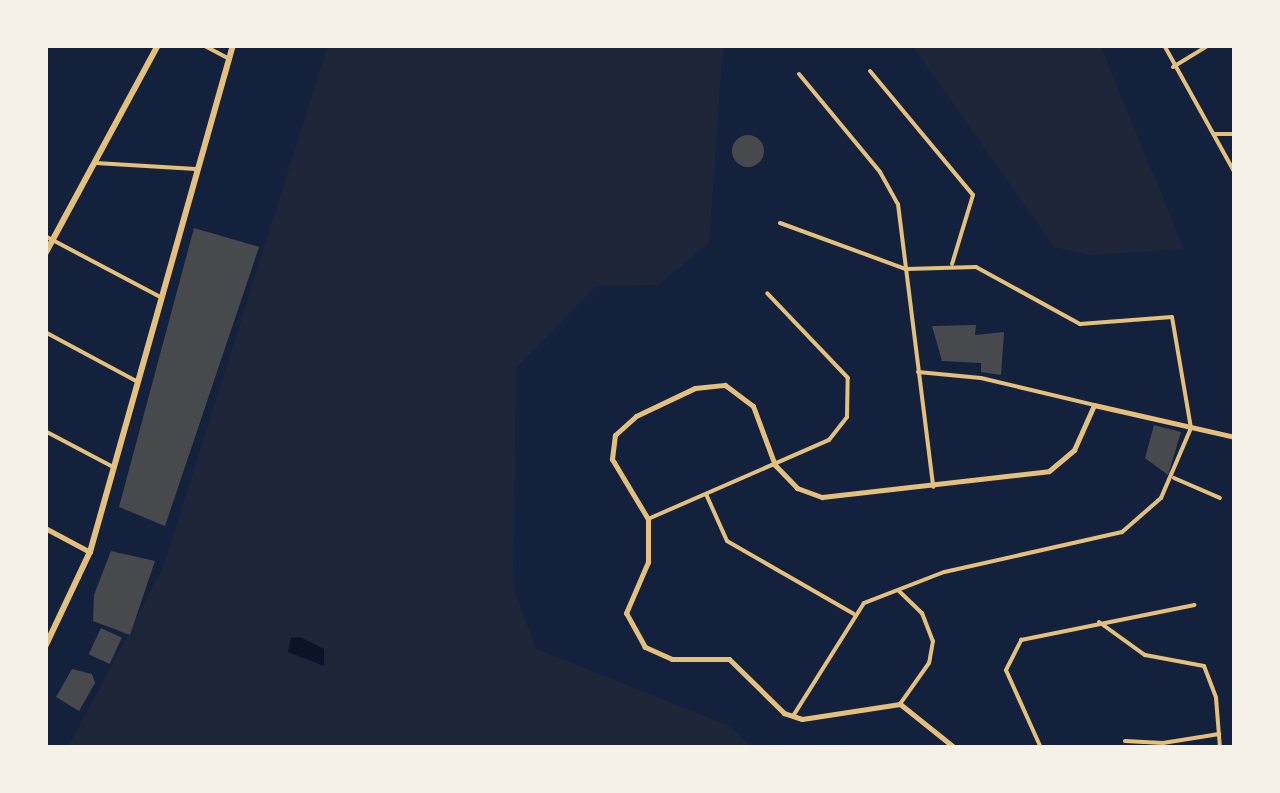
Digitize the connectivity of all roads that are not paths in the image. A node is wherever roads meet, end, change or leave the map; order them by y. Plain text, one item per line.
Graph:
1 (158, 45) edge
2 (204, 45) edge
3 (233, 45) edge
4 (1164, 45) edge
5 (1209, 45) edge
6 (229, 59) junction
7 (1173, 67) junction
8 (870, 70) dead end
9 (799, 74) dead end
10 (1214, 134) junction
11 (1235, 134) edge
12 (95, 162) junction
13 (196, 169) junction
14 (1235, 173) edge
15 (780, 223) dead end
16 (49, 238) edge
17 (45, 254) edge
18 (952, 264) junction
19 (906, 270) junction
20 (767, 293) dead end
21 (160, 297) junction
22 (45, 332) edge
23 (918, 372) junction
24 (136, 381) junction
25 (1094, 405) junction
26 (1190, 428) junction
27 (45, 430) edge
28 (1235, 437) edge
29 (775, 465) junction
30 (114, 468) junction
31 (1172, 477) junction
32 (933, 487) junction
33 (706, 494) junction
34 (1220, 498) dead end
35 (648, 520) junction
36 (45, 528) edge
37 (90, 552) junction
38 (898, 589) junction
39 (1194, 605) dead end
40 (854, 614) junction
41 (1099, 622) junction
42 (45, 647) edge
43 (900, 704) junction
44 (793, 716) junction
45 (1221, 733) junction
46 (1125, 741) dead end
47 (956, 748) edge
48 (1042, 748) edge
49 (1220, 748) edge

1 - 12 main road
2 - 6 street
3 - 6 main road
4 - 7 street
5 - 7 street
6 - 13 main road
7 - 10 street
8 - 18 street
9 - 19 street
10 - 11 street
10 - 14 street
12 - 13 street
12 - 16 main road
13 - 21 main road
15 - 19 street
16 - 17 main road
16 - 21 street
18 - 19 street
18 - 26 street
19 - 23 street
20 - 29 street
21 - 24 main road
22 - 24 street
23 - 25 street
23 - 32 street
24 - 30 main road
25 - 26 street
25 - 32 street
26 - 28 street
26 - 31 street
27 - 30 street
29 - 32 street
29 - 33 street
29 - 35 street
30 - 37 main road
31 - 34 street
31 - 38 street
33 - 35 street
33 - 40 street
35 - 44 street
36 - 37 street
37 - 42 main road
38 - 40 street
38 - 43 street
39 - 41 street
40 - 44 street
41 - 45 street
41 - 48 street
43 - 44 street
43 - 47 street
45 - 46 street
45 - 49 street

